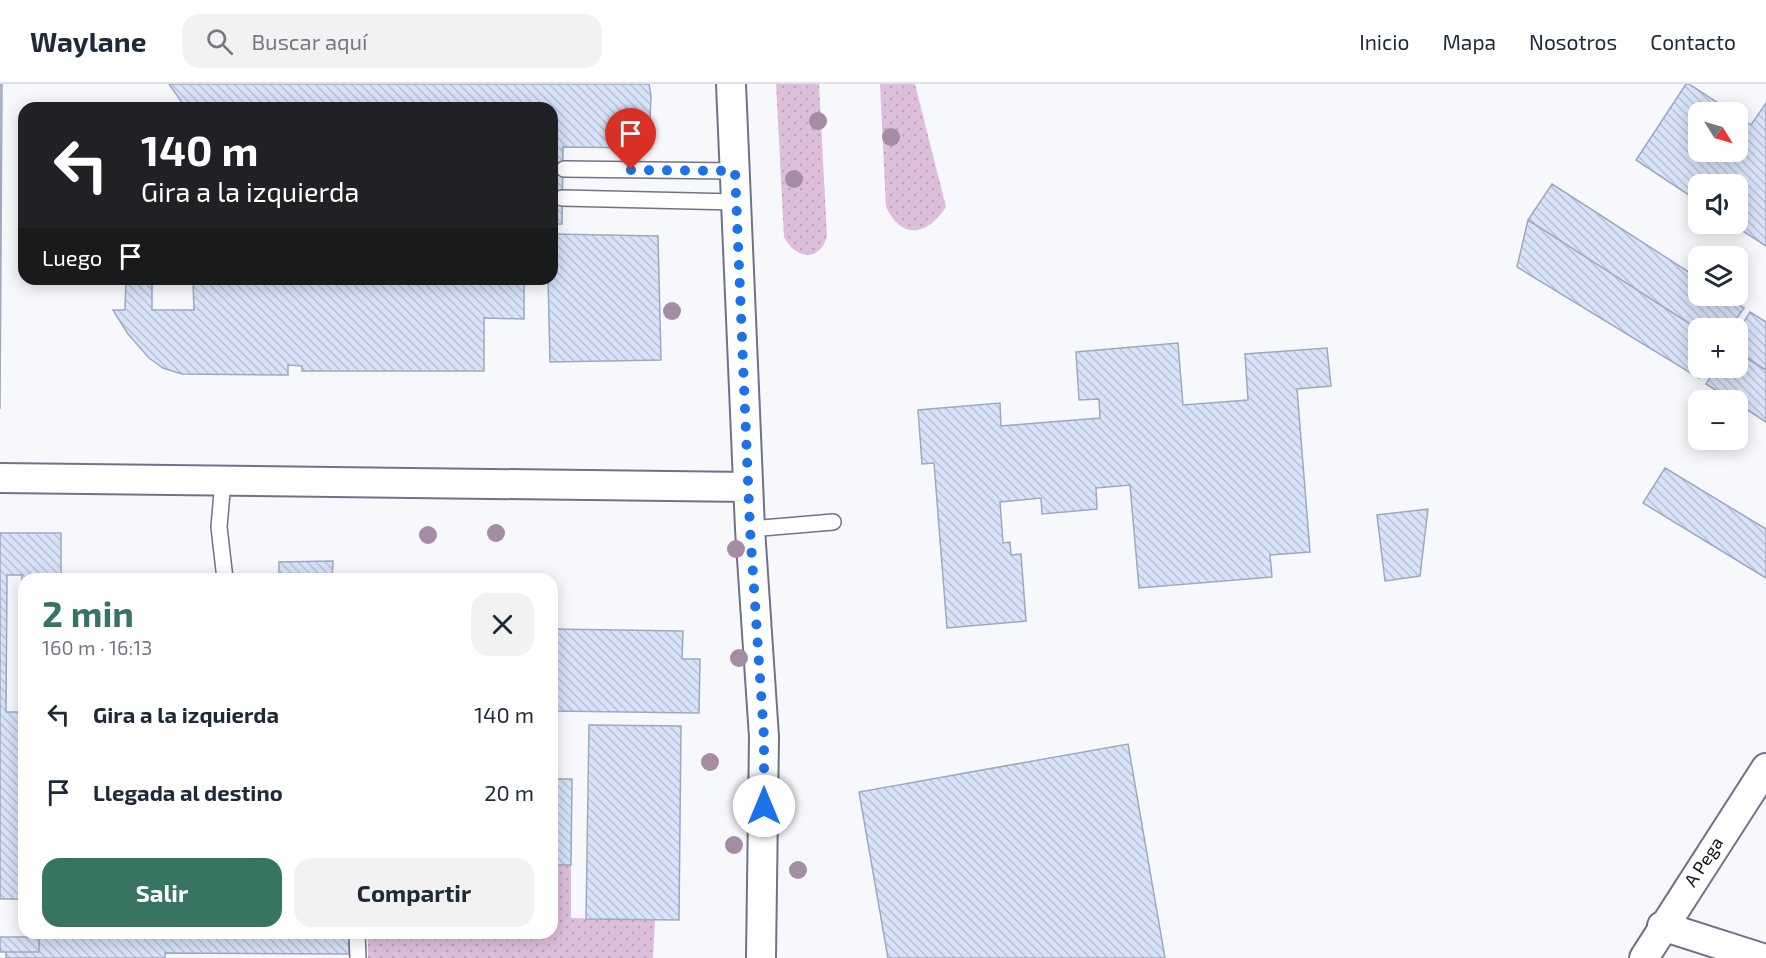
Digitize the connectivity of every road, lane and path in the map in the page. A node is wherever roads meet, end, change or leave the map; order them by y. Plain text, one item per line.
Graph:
1 (731, 84) edge
2 (564, 169) dead end
3 (735, 171) junction
4 (562, 198) dead end
5 (736, 202) junction
6 (0, 478) edge
7 (223, 481) junction
8 (748, 487) junction
9 (833, 522) dead end
10 (750, 529) junction
11 (224, 573) edge
12 (1766, 768) edge
13 (1662, 926) junction
14 (357, 939) edge
15 (358, 958) edge
16 (761, 958) edge
17 (1644, 958) edge
18 (1762, 958) edge

1 - 3 street
2 - 3 lane
3 - 5 street
4 - 5 lane
5 - 8 street
6 - 7 street
7 - 8 street
7 - 11 lane
8 - 10 street
9 - 10 lane
10 - 16 street
12 - 13 street, A Pega
13 - 17 street, A Pega
13 - 18 street
14 - 15 lane

